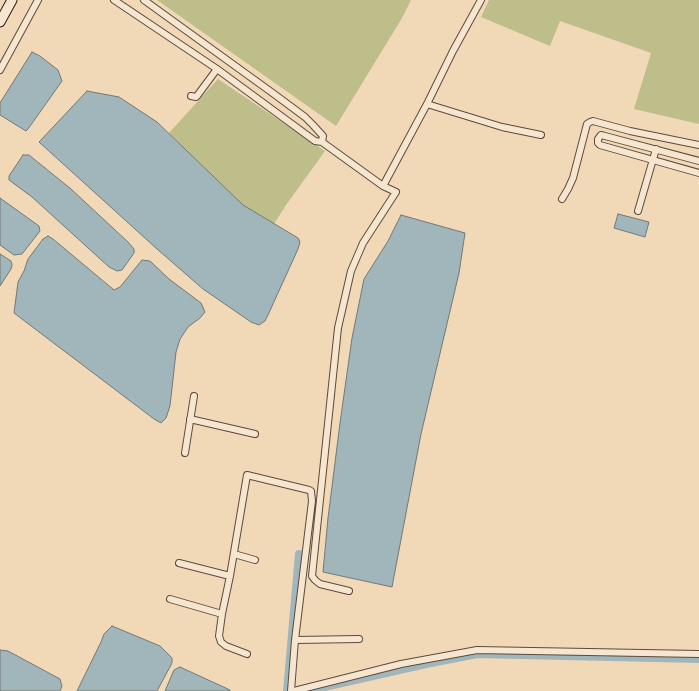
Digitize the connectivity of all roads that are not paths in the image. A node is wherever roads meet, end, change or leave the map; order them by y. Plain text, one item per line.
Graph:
1 (12, 0) edge
2 (38, 0) edge
3 (114, 0) edge
4 (144, 0) edge
5 (480, 0) edge
6 (0, 22) edge
7 (217, 69) junction
8 (0, 70) edge
9 (191, 96) dead end
10 (427, 104) junction
11 (541, 135) dead end
12 (322, 142) junction
13 (699, 145) edge
14 (656, 149) junction
15 (653, 160) junction
16 (699, 161) edge
17 (699, 173) edge
18 (383, 186) junction
19 (562, 199) dead end
20 (638, 211) dead end
21 (194, 396) dead end
22 (190, 419) junction
23 (255, 434) dead end
24 (184, 453) dead end
25 (234, 554) junction
26 (255, 560) dead end
27 (179, 563) dead end
28 (230, 576) junction
29 (349, 591) dead end
30 (170, 599) dead end
31 (222, 614) junction
32 (359, 639) dead end
33 (295, 640) junction
34 (247, 654) dead end
35 (699, 654) edge
36 (293, 691) edge

1 - 6 main road
2 - 8 street
3 - 7 street
4 - 12 street
5 - 10 street
7 - 9 street
7 - 12 street
10 - 11 street
10 - 18 street
12 - 18 street
13 - 19 street
14 - 15 street
14 - 15 street
14 - 16 street
15 - 17 street
15 - 20 street
18 - 29 street
21 - 22 street
22 - 23 street
22 - 24 street
25 - 26 street
25 - 28 street
25 - 33 street
27 - 28 street
28 - 31 street
30 - 31 street
31 - 34 street
32 - 33 street
33 - 36 street
35 - 36 street

